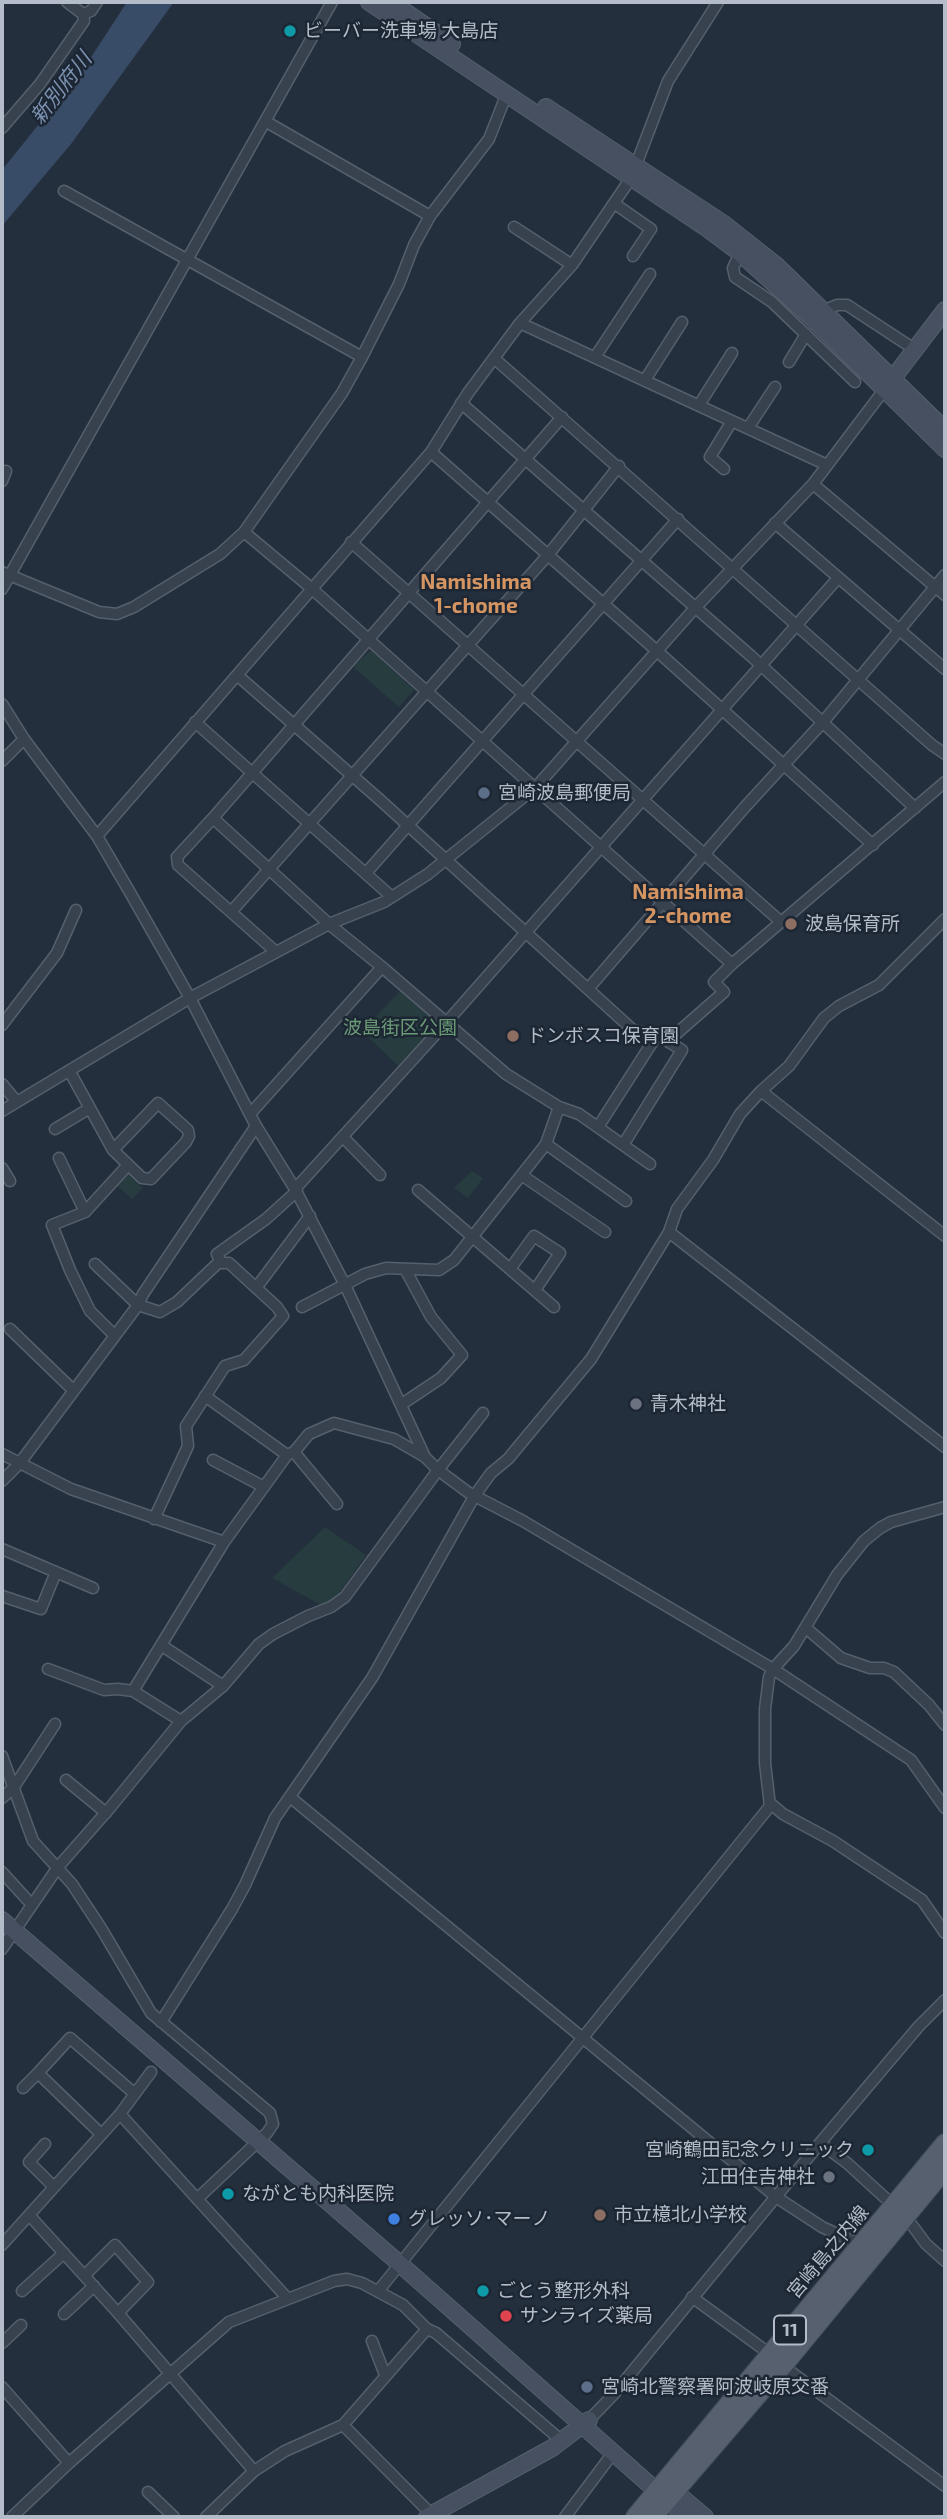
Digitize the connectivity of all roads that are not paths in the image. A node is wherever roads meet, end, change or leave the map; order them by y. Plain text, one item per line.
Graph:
1 (67, 2) edge
2 (97, 2) edge
3 (332, 2) edge
4 (369, 2) edge
5 (391, 2) edge
6 (718, 2) edge
7 (83, 14) junction
8 (507, 93) junction
9 (265, 121) junction
10 (2, 128) edge
11 (634, 171) junction
12 (64, 191) dead end
13 (615, 204) junction
14 (430, 216) junction
15 (514, 227) dead end
16 (740, 253) junction
17 (633, 256) dead end
18 (187, 260) junction
19 (572, 265) junction
20 (650, 274) dead end
21 (945, 310) edge
22 (823, 311) junction
23 (682, 322) dead end
24 (520, 323) junction
25 (806, 334) junction
26 (914, 349) junction
27 (732, 353) dead end
28 (362, 357) junction
29 (596, 357) junction
30 (495, 359) junction
31 (789, 362) dead end
32 (645, 380) junction
33 (855, 382) dead end
34 (888, 384) junction
35 (775, 387) dead end
36 (461, 403) junction
37 (699, 405) junction
38 (562, 417) junction
39 (732, 421) junction
40 (748, 428) junction
41 (945, 430) edge
42 (945, 449) edge
43 (431, 452) junction
44 (525, 459) junction
45 (827, 465) junction
46 (619, 467) junction
47 (724, 469) dead end
48 (813, 484) junction
49 (488, 502) junction
50 (583, 512) junction
51 (678, 519) junction
52 (775, 523) junction
53 (244, 532) junction
54 (351, 542) junction
55 (548, 555) junction
56 (641, 560) junction
57 (732, 567) junction
58 (6, 573) edge
59 (945, 575) edge
60 (838, 578) junction
61 (936, 586) junction
62 (311, 588) junction
63 (2, 589) edge
64 (408, 593) junction
65 (945, 595) edge
66 (603, 604) junction
67 (695, 608) junction
68 (797, 624) junction
69 (899, 630) junction
70 (368, 639) junction
71 (467, 645) junction
72 (657, 651) junction
73 (761, 665) junction
74 (945, 669) edge
75 (237, 675) junction
76 (860, 679) junction
77 (426, 690) junction
78 (523, 695) junction
79 (2, 704) edge
80 (722, 710) junction
81 (195, 722) junction
82 (823, 722) junction
83 (293, 725) junction
84 (24, 739) junction
85 (483, 741) junction
86 (577, 741) junction
87 (945, 754) edge
88 (2, 761) edge
89 (784, 765) junction
90 (252, 773) junction
91 (351, 775) junction
92 (945, 782) edge
93 (536, 787) junction
94 (643, 800) junction
95 (915, 807) junction
96 (213, 818) junction
97 (309, 823) junction
98 (408, 826) junction
99 (97, 836) junction
100 (873, 845) junction
101 (601, 847) junction
102 (705, 855) junction
103 (446, 860) junction
104 (269, 868) junction
105 (366, 873) junction
106 (392, 897) junction
107 (664, 903) junction
108 (76, 910) dead end
109 (230, 912) junction
110 (945, 919) edge
111 (780, 921) junction
112 (329, 924) junction
113 (526, 932) junction
114 (276, 953) junction
115 (732, 964) junction
116 (382, 967) junction
117 (588, 989) junction
118 (190, 999) junction
119 (446, 1023) junction
120 (2, 1025) edge
121 (657, 1035) junction
122 (668, 1041) junction
123 (71, 1072) junction
124 (2, 1084) edge
125 (761, 1091) junction
126 (18, 1102) junction
127 (559, 1107) junction
128 (90, 1108) junction
129 (2, 1111) edge
130 (250, 1114) junction
131 (256, 1126) junction
132 (598, 1127) junction
133 (55, 1129) dead end
134 (342, 1137) junction
135 (546, 1144) junction
136 (623, 1145) junction
137 (113, 1150) junction
138 (59, 1158) dead end
139 (650, 1164) dead end
140 (128, 1165) junction
141 (2, 1168) edge
142 (380, 1175) dead end
143 (523, 1175) junction
144 (10, 1181) dead end
145 (296, 1190) junction
146 (418, 1190) dead end
147 (626, 1201) dead end
148 (85, 1212) junction
149 (310, 1216) junction
150 (605, 1232) dead end
151 (669, 1232) junction
152 (945, 1236) edge
153 (472, 1237) junction
154 (221, 1263) junction
155 (95, 1264) dead end
156 (405, 1269) junction
157 (510, 1269) junction
158 (345, 1284) junction
159 (256, 1288) junction
160 (535, 1290) junction
161 (138, 1305) junction
162 (302, 1307) dead end
163 (554, 1307) dead end
164 (10, 1329) dead end
165 (115, 1336) junction
166 (73, 1391) junction
167 (205, 1396) junction
168 (402, 1404) junction
169 (484, 1413) dead end
170 (945, 1447) edge
171 (290, 1453) junction
172 (2, 1454) edge
173 (425, 1457) junction
174 (213, 1461) dead end
175 (19, 1464) junction
176 (438, 1470) junction
177 (2, 1481) edge
178 (264, 1487) junction
179 (475, 1495) junction
180 (337, 1504) dead end
181 (945, 1507) edge
182 (154, 1519) junction
183 (224, 1542) junction
184 (2, 1549) edge
185 (56, 1572) junction
186 (93, 1588) dead end
187 (2, 1596) edge
188 (806, 1628) junction
189 (161, 1645) junction
190 (48, 1669) dead end
191 (773, 1669) junction
192 (223, 1686) junction
193 (133, 1691) junction
194 (181, 1721) junction
195 (55, 1724) dead end
196 (945, 1725) edge
197 (2, 1756) edge
198 (66, 1780) dead end
199 (14, 1787) junction
200 (941, 1790) edge
201 (290, 1797) junction
202 (2, 1798) edge
203 (770, 1803) junction
204 (945, 1808) edge
205 (106, 1813) junction
206 (58, 1867) junction
207 (2, 1872) edge
208 (32, 1905) junction
209 (8, 1925) edge
210 (945, 1933) edge
211 (2, 1949) edge
212 (945, 2000) edge
213 (161, 2022) junction
214 (582, 2036) junction
215 (151, 2072) dead end
216 (38, 2073) junction
217 (23, 2088) dead end
218 (135, 2094) junction
219 (120, 2114) junction
220 (101, 2134) junction
221 (260, 2141) junction
222 (820, 2143) junction
223 (945, 2143) edge
224 (45, 2144) dead end
225 (945, 2169) edge
226 (54, 2187) junction
227 (776, 2197) junction
228 (197, 2199) junction
229 (900, 2211) junction
230 (30, 2216) junction
231 (2, 2226) edge
232 (6, 2241) edge
233 (861, 2245) junction
234 (64, 2253) junction
235 (945, 2261) edge
236 (400, 2264) junction
237 (85, 2276) junction
238 (94, 2286) junction
239 (379, 2290) junction
240 (22, 2291) dead end
241 (692, 2297) junction
242 (288, 2299) junction
243 (118, 2313) junction
244 (64, 2314) dead end
245 (21, 2325) dead end
246 (427, 2329) junction
247 (372, 2341) dead end
248 (2, 2343) edge
249 (777, 2360) junction
250 (170, 2372) junction
251 (385, 2375) junction
252 (2, 2387) edge
253 (585, 2422) junction
254 (343, 2425) junction
255 (562, 2441) junction
256 (613, 2453) junction
257 (69, 2463) junction
258 (254, 2471) junction
259 (945, 2486) edge
260 (666, 2491) junction
261 (148, 2492) dead end
262 (431, 2516) edge
263 (12, 2517) edge
264 (174, 2517) edge
265 (206, 2517) edge
266 (565, 2517) edge
267 (635, 2517) edge
268 (653, 2517) edge
269 (686, 2517) edge
270 (705, 2517) edge

1 - 7 street
2 - 7 street
3 - 9 street
4 - 8 street
5 - 11 street
6 - 11 street
7 - 10 street
8 - 11 street
8 - 14 street
9 - 14 street
9 - 18 street
11 - 13 street
11 - 16 street
11 - 22 street
12 - 18 street
13 - 17 street
13 - 19 street
14 - 28 street
15 - 19 street
16 - 25 street
16 - 34 street
18 - 28 street
18 - 58 street
19 - 24 street
20 - 29 street
21 - 26 street
22 - 26 street
22 - 34 street
23 - 32 street
24 - 29 street
24 - 30 street
25 - 31 street
25 - 33 street
26 - 34 street
27 - 37 street
28 - 53 street
29 - 32 street
30 - 36 street
30 - 38 street
32 - 37 street
34 - 41 street
34 - 42 street
34 - 45 street
35 - 40 street
36 - 43 street
36 - 44 street
37 - 39 street
38 - 44 street
38 - 46 street
39 - 40 street
39 - 47 street
40 - 45 street
43 - 49 street
43 - 54 street
44 - 49 street
44 - 50 street
45 - 48 street
46 - 50 street
46 - 51 street
48 - 52 street
48 - 61 street
49 - 55 street
49 - 64 street
50 - 55 street
50 - 56 street
51 - 56 street
51 - 57 street
52 - 57 street
52 - 60 street
53 - 58 street
53 - 62 street
54 - 62 street
54 - 64 street
55 - 66 street
55 - 71 street
56 - 66 street
56 - 67 street
57 - 67 street
57 - 68 street
58 - 63 street
59 - 61 street
60 - 68 street
60 - 69 street
61 - 65 street
61 - 69 street
62 - 70 street
62 - 75 street
64 - 70 street
64 - 71 street
66 - 72 street
66 - 78 street
67 - 72 street
67 - 73 street
68 - 73 street
68 - 76 street
69 - 74 street
69 - 76 street
70 - 77 street
70 - 83 street
71 - 77 street
71 - 78 street
72 - 80 street
72 - 86 street
73 - 80 street
73 - 82 street
75 - 81 street
75 - 83 street
76 - 82 street
76 - 87 street
77 - 85 street
77 - 91 street
78 - 85 street
78 - 86 street
79 - 84 street
80 - 89 street
80 - 94 street
81 - 90 street
81 - 99 street
82 - 89 street
82 - 95 street
83 - 90 street
83 - 91 street
84 - 88 street
84 - 99 street
85 - 93 street
85 - 98 street
86 - 93 street
86 - 94 street
89 - 100 street
89 - 102 street
90 - 96 street
90 - 97 street
91 - 97 street
91 - 98 street
92 - 95 street
93 - 101 street
93 - 103 street
94 - 101 street
94 - 102 street
95 - 100 street
96 - 104 street
96 - 109 street
97 - 104 street
97 - 105 street
98 - 103 street
98 - 105 street
99 - 118 street
100 - 111 street
101 - 107 street
101 - 113 street
102 - 107 street
102 - 111 street
103 - 106 street
103 - 113 street
104 - 109 street
104 - 112 street
105 - 106 street
106 - 112 street
107 - 115 street
107 - 117 street
108 - 120 street
109 - 114 street
110 - 125 street
111 - 115 street
112 - 114 street
112 - 116 street
113 - 117 street
113 - 119 street
114 - 118 street
115 - 122 street
116 - 119 street
116 - 130 street
117 - 121 street
118 - 123 street
118 - 130 street
119 - 127 street
119 - 134 street
121 - 122 street
121 - 132 street
122 - 136 street
123 - 126 street
123 - 128 street
124 - 126 street
125 - 151 street
125 - 152 street
126 - 129 street
127 - 132 street
127 - 135 street
128 - 133 street
128 - 137 street
130 - 131 street
131 - 145 street
131 - 161 street
132 - 136 street
134 - 142 street
134 - 145 street
135 - 143 street
135 - 147 street
136 - 139 street
137 - 140 street
137 - 140 street
138 - 148 street
140 - 148 street
141 - 144 street
143 - 150 street
143 - 153 street
145 - 149 street
145 - 154 street
146 - 153 street
148 - 165 street
149 - 158 street
149 - 159 street
151 - 170 street
151 - 179 street
153 - 156 street
153 - 157 street
154 - 159 street
154 - 161 street
155 - 161 street
156 - 158 street
156 - 168 street
157 - 160 street
157 - 160 street
158 - 162 street
158 - 168 street
159 - 167 street
160 - 163 street
161 - 165 street
164 - 166 street
165 - 166 street
166 - 175 street
167 - 171 street
167 - 182 street
168 - 173 street
169 - 176 street
171 - 173 street
171 - 178 street
171 - 180 street
172 - 175 street
173 - 176 street
174 - 178 street
175 - 177 street
175 - 182 street
176 - 179 street
176 - 192 street
178 - 183 street
179 - 191 street
179 - 201 street
181 - 188 street
182 - 183 street
183 - 189 street
184 - 185 street
185 - 186 street
185 - 187 street
188 - 191 street
188 - 196 street
189 - 192 street
189 - 193 street
190 - 193 street
191 - 200 street
191 - 203 street
192 - 194 street
193 - 194 street
194 - 205 street
195 - 199 street
197 - 199 street
198 - 205 street
199 - 202 street
199 - 206 street
200 - 204 street
201 - 213 street
201 - 214 street
203 - 210 street
203 - 214 street
205 - 206 street
206 - 208 street
206 - 213 street
207 - 208 street
208 - 209 street
209 - 211 street
209 - 221 street
212 - 222 street
213 - 221 street
214 - 227 street
214 - 236 street
215 - 218 street
216 - 217 street
216 - 218 street
216 - 220 street
218 - 219 street
219 - 220 street
219 - 228 street
220 - 226 street
221 - 228 street
221 - 236 street
222 - 227 street
222 - 229 street
223 - 229 main road, 宮崎島之内線 / 11
224 - 226 street
225 - 229 main road, 宮崎島之内線 / 11
226 - 230 street
227 - 233 street
227 - 241 street
228 - 242 street
229 - 233 main road, 宮崎島之内線 / 11
229 - 235 street
229 - 249 main road, 宮崎島之内線 / 11
230 - 232 street
230 - 234 street
231 - 232 street
233 - 249 main road, 宮崎島之内線 / 11
234 - 237 street
234 - 240 street
236 - 239 street
236 - 253 street
237 - 238 street
237 - 243 street
238 - 243 street
238 - 244 street
239 - 242 street
239 - 246 street
241 - 249 street
241 - 253 street
242 - 250 street
243 - 250 street
245 - 248 street
246 - 251 street
246 - 255 street
247 - 251 street
249 - 259 street
249 - 260 main road, 宮崎島之内線 / 11
250 - 257 street
250 - 258 street
251 - 254 street
252 - 257 street
253 - 255 street
253 - 256 street
253 - 260 street
254 - 258 street
254 - 262 street
255 - 262 street
256 - 260 street
256 - 266 street
257 - 263 street
258 - 265 street
260 - 267 main road, 宮崎島之内線 / 11
260 - 268 main road, 宮崎島之内線 / 11
260 - 269 street
260 - 270 street
261 - 264 street

